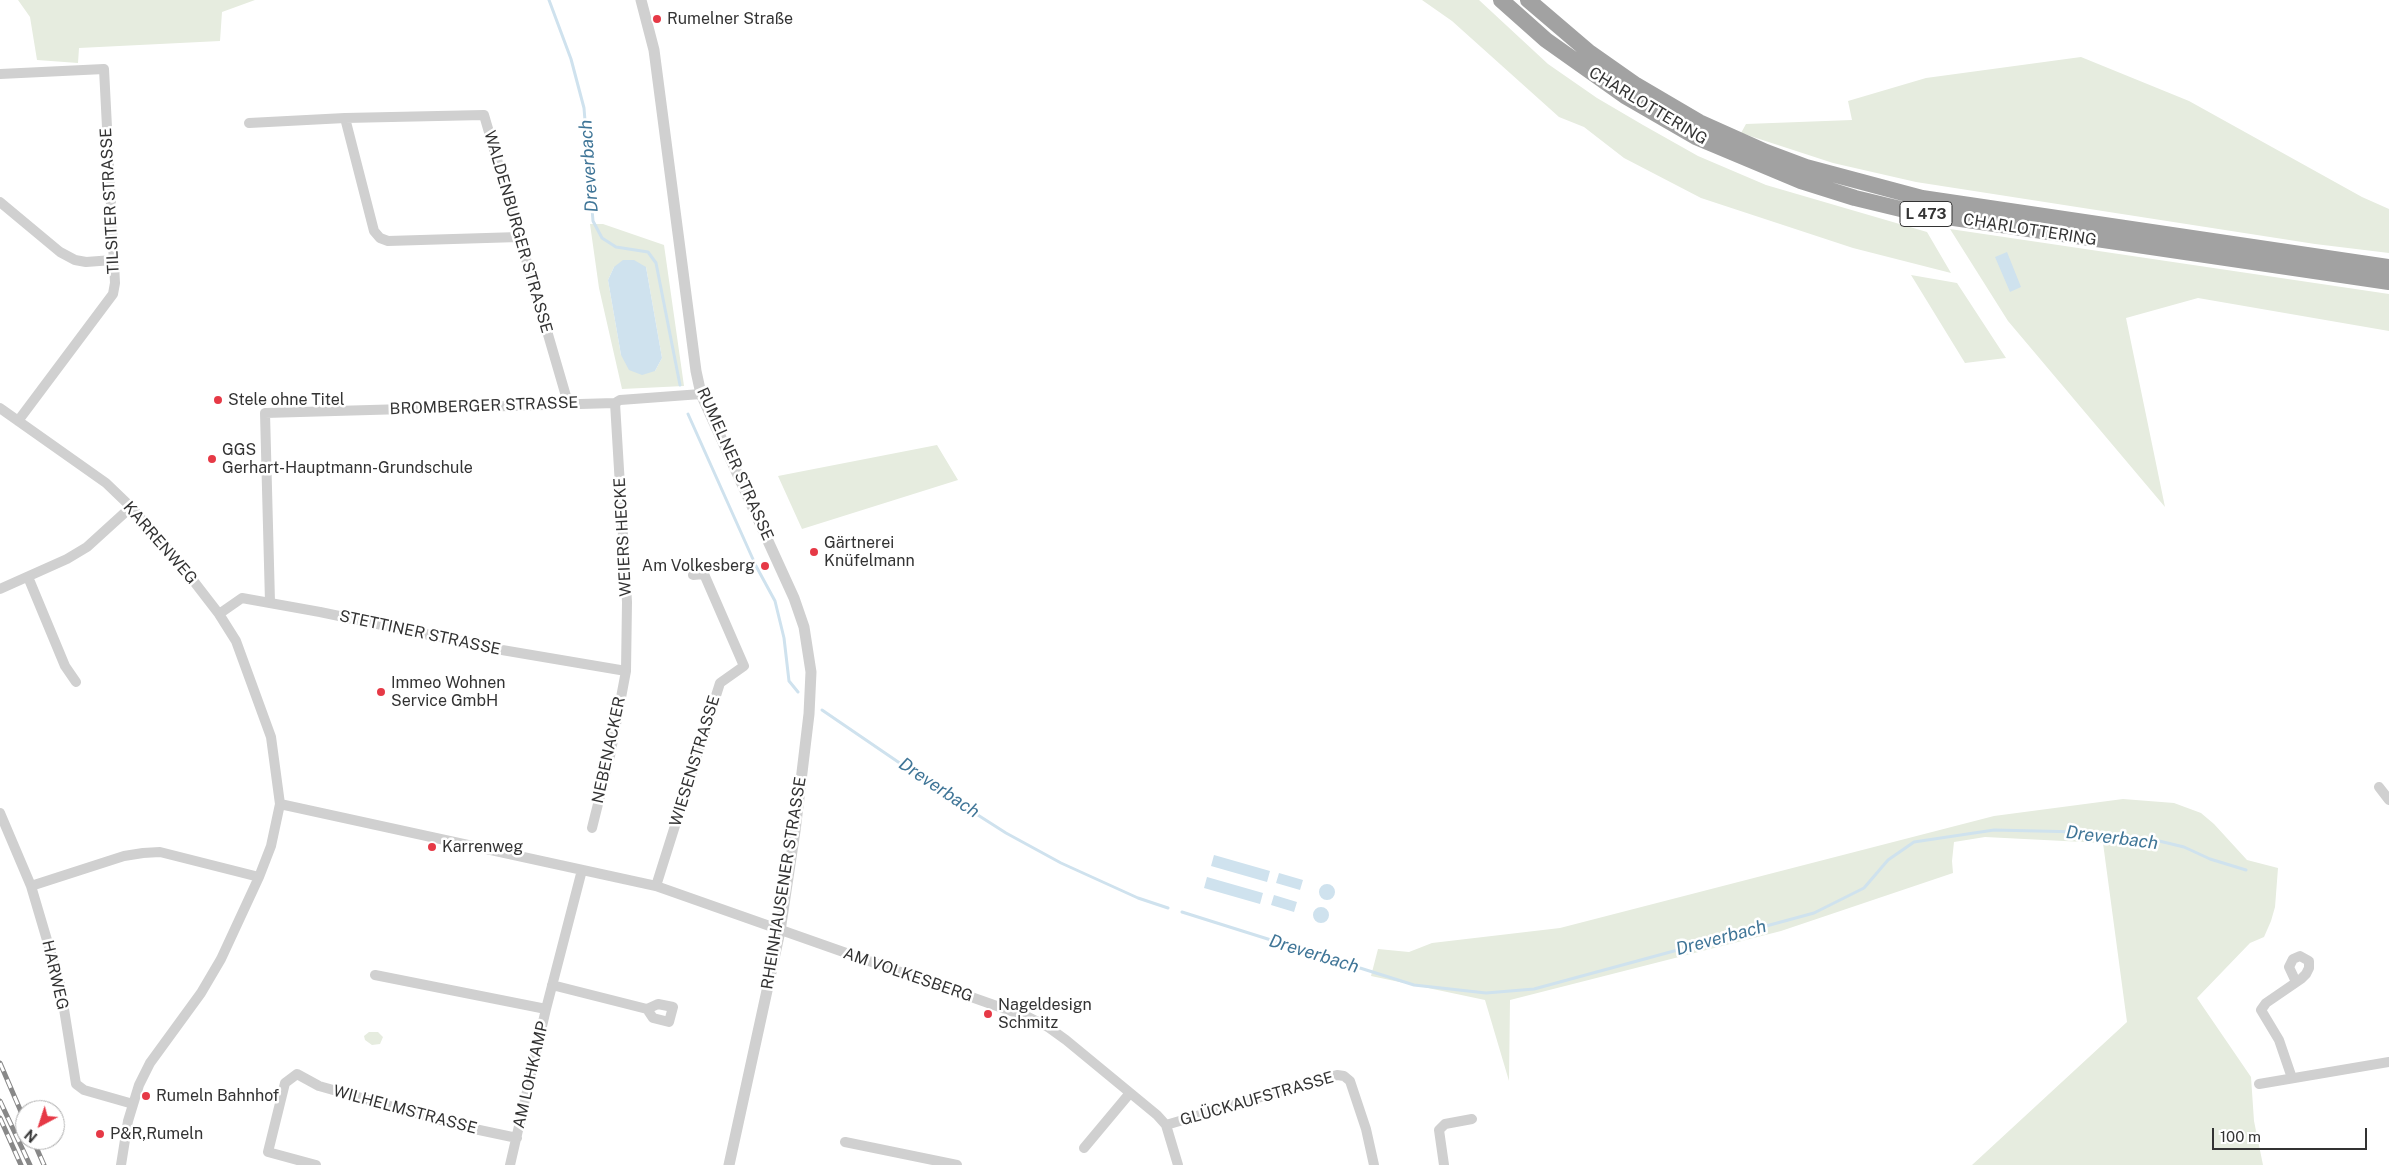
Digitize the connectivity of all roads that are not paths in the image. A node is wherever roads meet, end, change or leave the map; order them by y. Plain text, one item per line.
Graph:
1 (641, 0) edge
2 (1528, 0) edge
3 (1506, 5) edge
4 (0, 74) edge
5 (345, 118) junction
6 (249, 123) dead end
7 (0, 202) edge
8 (519, 237) junction
9 (113, 260) junction
10 (2389, 267) edge
11 (2389, 282) edge
12 (701, 394) junction
13 (615, 403) junction
14 (568, 404) junction
15 (0, 408) edge
16 (18, 421) junction
17 (131, 507) junction
18 (693, 575) dead end
19 (28, 577) junction
20 (0, 588) edge
21 (270, 602) junction
22 (219, 614) junction
23 (804, 627) joint
24 (626, 671) junction
25 (76, 682) dead end
26 (2380, 786) dead end
27 (2389, 800) edge
28 (280, 804) junction
29 (0, 813) edge
30 (592, 828) dead end
31 (582, 870) junction
32 (259, 877) junction
33 (31, 886) junction
34 (656, 886) junction
35 (780, 931) junction
36 (375, 975) dead end
37 (2296, 982) dead end
38 (552, 985) junction
39 (546, 1009) junction
40 (646, 1009) dead end
41 (2389, 1062) edge
42 (2292, 1078) junction
43 (2260, 1084) dead end
44 (1130, 1094) junction
45 (133, 1104) junction
46 (1472, 1119) dead end
47 (1166, 1125) junction
48 (517, 1138) junction
49 (845, 1142) dead end
50 (1084, 1148) dead end
51 (904, 1160) edge
52 (121, 1165) edge
53 (316, 1165) edge
54 (510, 1165) edge
55 (729, 1165) edge
56 (957, 1165) edge
57 (1178, 1165) edge
58 (1374, 1165) edge
59 (1444, 1165) edge

1 - 12 street, RUMELNER STRASSE
2 - 10 highway, CHARLOTTERING / L 473
3 - 11 highway, CHARLOTTERING / L 473
4 - 9 street, TILSITER STRASSE
5 - 6 street, WALDENBURGER STRASSE
5 - 8 street
5 - 8 street, WALDENBURGER STRASSE
7 - 9 street
8 - 14 street, WALDENBURGER STRASSE
9 - 16 street, TILSITER STRASSE
12 - 13 street, BROMBERGER STRASSE
12 - 23 street, RUMELNER STRASSE
13 - 14 street, BROMBERGER STRASSE
13 - 24 street, WEIERS HECKE
14 - 21 street, BROMBERGER STRASSE
15 - 16 street, KARRENWEG
16 - 17 street, KARRENWEG
17 - 19 street
17 - 22 street, KARRENWEG
18 - 34 street, WIESENSTRASSE
19 - 20 street
19 - 25 street
21 - 22 street, STETTINER STRASSE
21 - 24 street, STETTINER STRASSE
22 - 28 street, KARRENWEG
23 - 35 street, RHEINHAUSENER STRASSE
24 - 30 street, NEBENACKER
26 - 27 street
28 - 31 street
28 - 32 street, KARRENWEG
29 - 33 street, HARWEG
31 - 34 street
31 - 38 street, AM LOHKAMP
32 - 33 street
32 - 45 street, KARRENWEG
33 - 45 street, HARWEG
34 - 35 street
35 - 44 street, AM VOLKESBERG
35 - 55 street, RHEINHAUSENER STRASSE
36 - 39 street
37 - 42 street
38 - 39 street, AM LOHKAMP
38 - 40 street
39 - 48 street, AM LOHKAMP
41 - 42 street
42 - 43 street
44 - 47 street, AM VOLKESBERG
44 - 50 street
45 - 52 street, KARRENWEG
46 - 59 street
47 - 57 street
47 - 58 street, GLÜCKAUFSTRASSE
48 - 53 street, WILHELMSTRASSE
48 - 54 street, AM LOHKAMP
49 - 51 street
51 - 56 street

